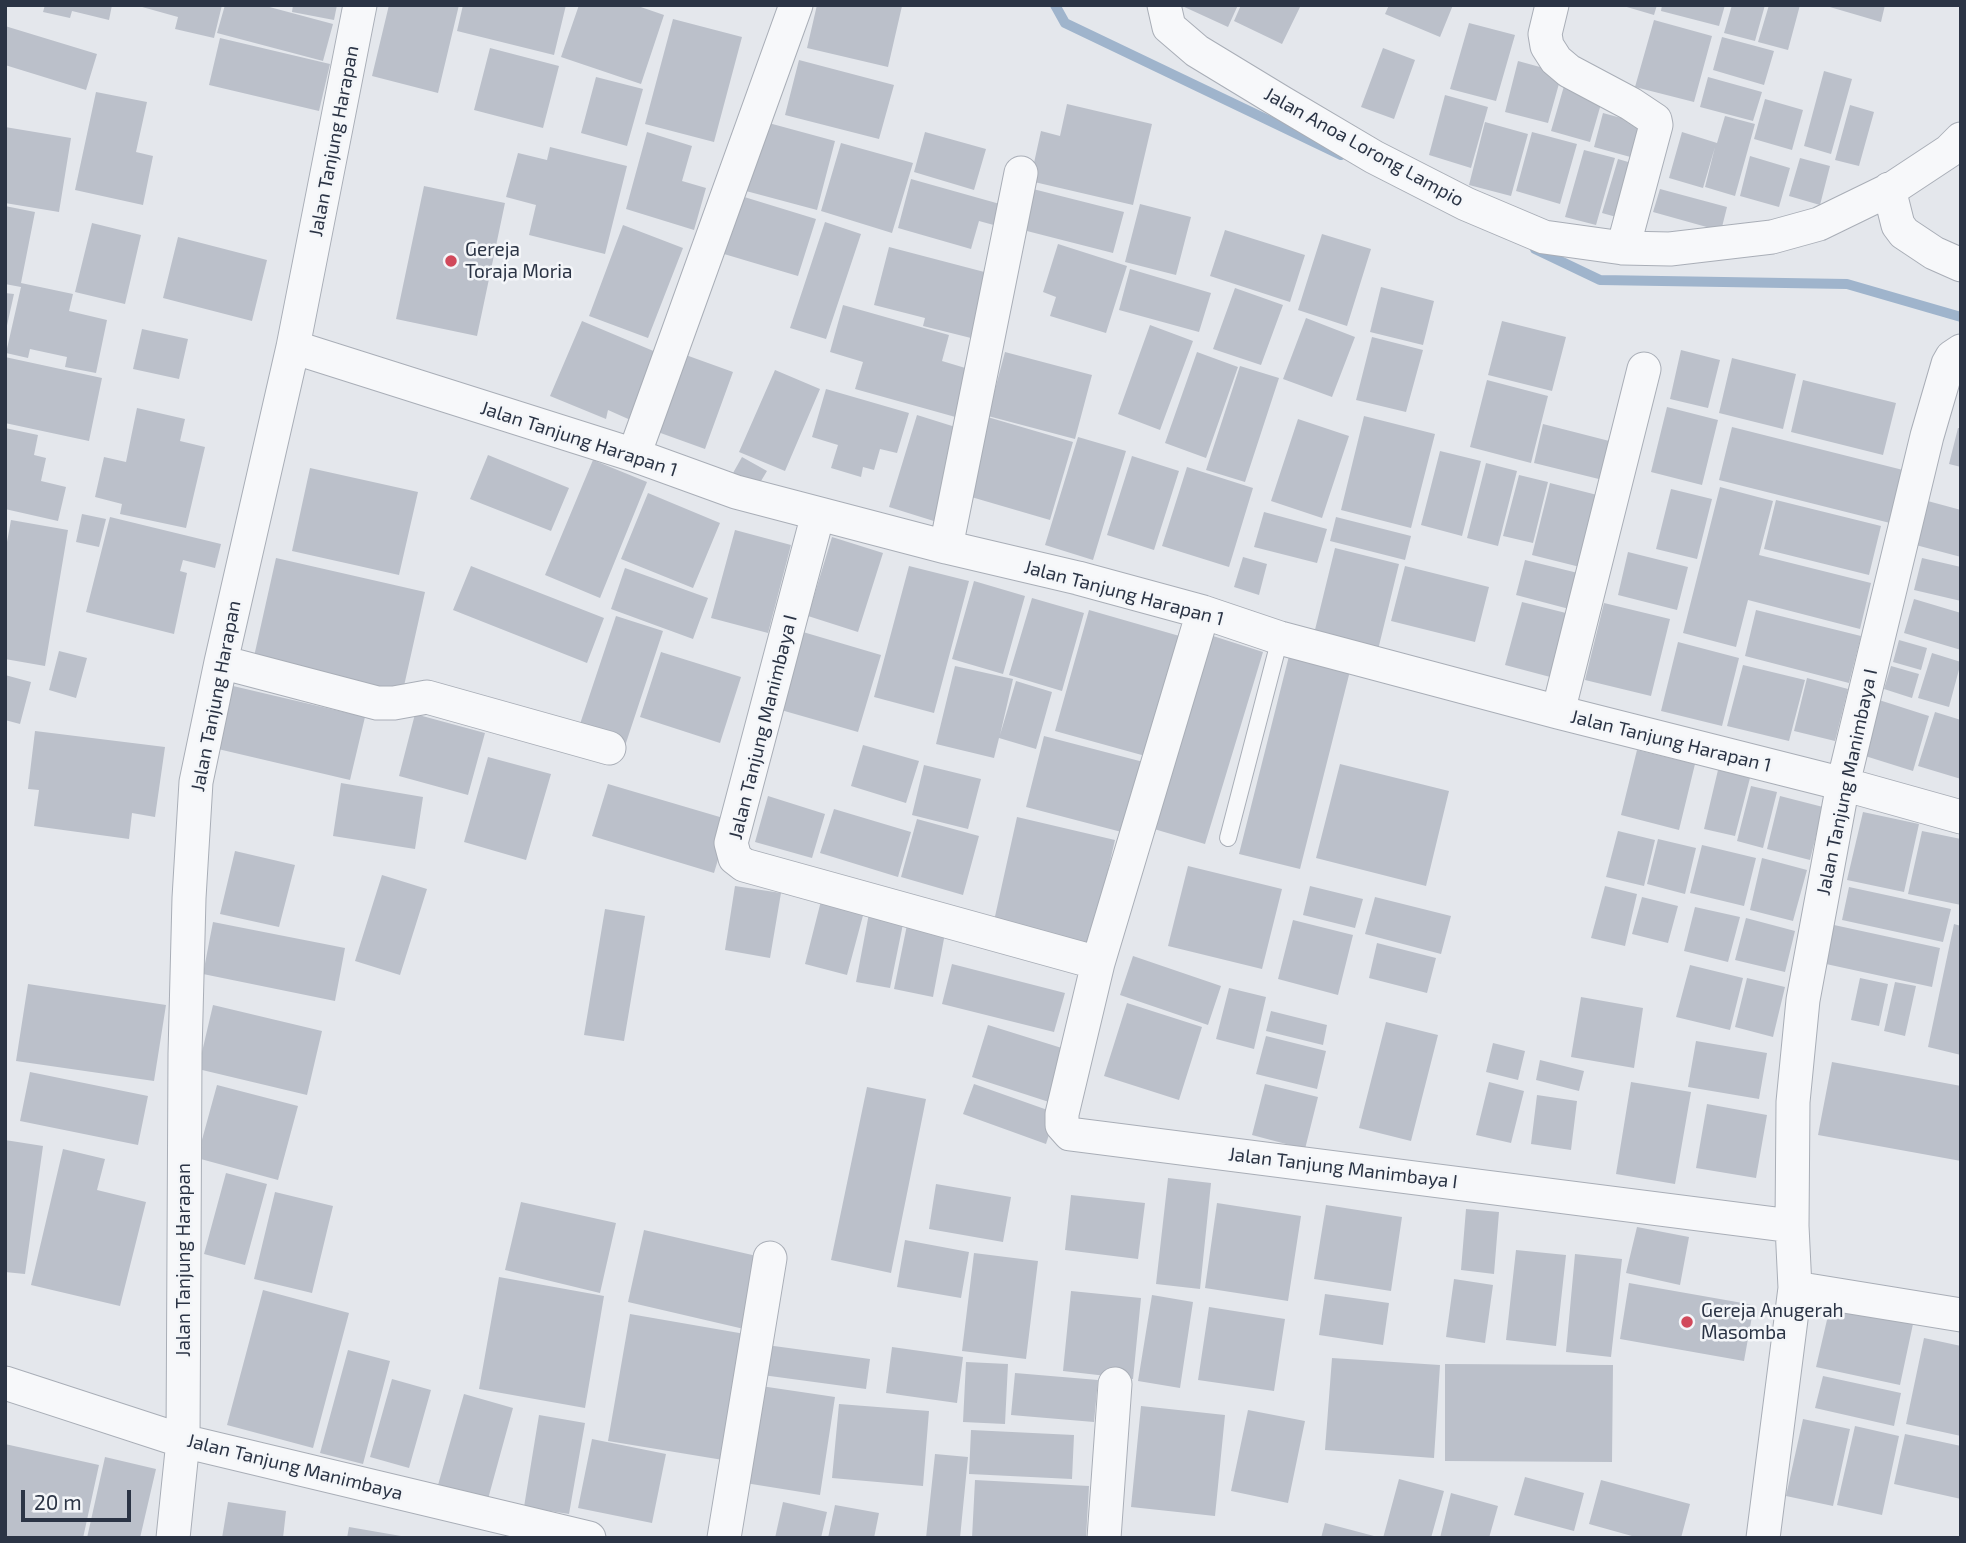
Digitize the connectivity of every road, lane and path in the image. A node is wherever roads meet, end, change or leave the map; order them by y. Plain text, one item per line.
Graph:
1 (360, 5) edge
2 (796, 5) edge
3 (1164, 5) edge
4 (1552, 5) edge
5 (1955, 145) edge
6 (1021, 173) dead end
7 (1889, 189) junction
8 (1623, 248) junction
9 (1961, 265) edge
10 (293, 347) junction
11 (1961, 351) edge
12 (1644, 369) dead end
13 (634, 455) junction
14 (818, 514) junction
15 (946, 547) junction
16 (1203, 612) junction
17 (1280, 638) junction
18 (221, 662) junction
19 (1558, 712) junction
20 (609, 748) dead end
21 (1843, 784) junction
22 (1961, 817) edge
23 (1228, 838) dead end
24 (1098, 963) junction
25 (1792, 1226) junction
26 (770, 1258) dead end
27 (1795, 1289) junction
28 (1961, 1315) edge
29 (5, 1383) edge
30 (1115, 1384) dead end
31 (183, 1441) junction
32 (173, 1538) edge
33 (589, 1538) edge
34 (724, 1538) edge
35 (1104, 1538) edge
36 (1763, 1538) edge

1 - 10 street, Jalan Tanjung Harapan
2 - 13 street
3 - 8 street, Jalan Anoa Lorong Lampio
4 - 8 street
5 - 7 street, Jalan Anoa Lorong Lampio
6 - 15 street
7 - 8 street, Jalan Anoa Lorong Lampio
7 - 9 street
10 - 13 street, Jalan Tanjung Harapan 1
10 - 18 street, Jalan Tanjung Harapan
11 - 21 street, Jalan Tanjung Manimbaya I
12 - 19 street
13 - 14 street, Jalan Tanjung Harapan 1
14 - 15 street, Jalan Tanjung Harapan 1
14 - 24 street, Jalan Tanjung Manimbaya I
15 - 16 street, Jalan Tanjung Harapan 1
16 - 17 street, Jalan Tanjung Harapan 1
16 - 24 street, Jalan Tanjung Manimbaya I
17 - 19 street, Jalan Tanjung Harapan 1
17 - 23 lane
18 - 20 street
18 - 31 street, Jalan Tanjung Harapan
19 - 21 street, Jalan Tanjung Harapan 1
21 - 22 street, Jalan Tanjung Harapan 1
21 - 25 street, Jalan Tanjung Manimbaya I
24 - 25 street, Jalan Tanjung Manimbaya I
25 - 27 street, Jalan Tanjung Manimbaya I
26 - 34 street
27 - 28 street
27 - 36 street, Jalan Tanjung Manimbaya I
29 - 31 street, Jalan Tanjung Manimbaya
30 - 35 street
31 - 32 street, Jalan Tanjung Harapan
31 - 33 street, Jalan Tanjung Manimbaya

